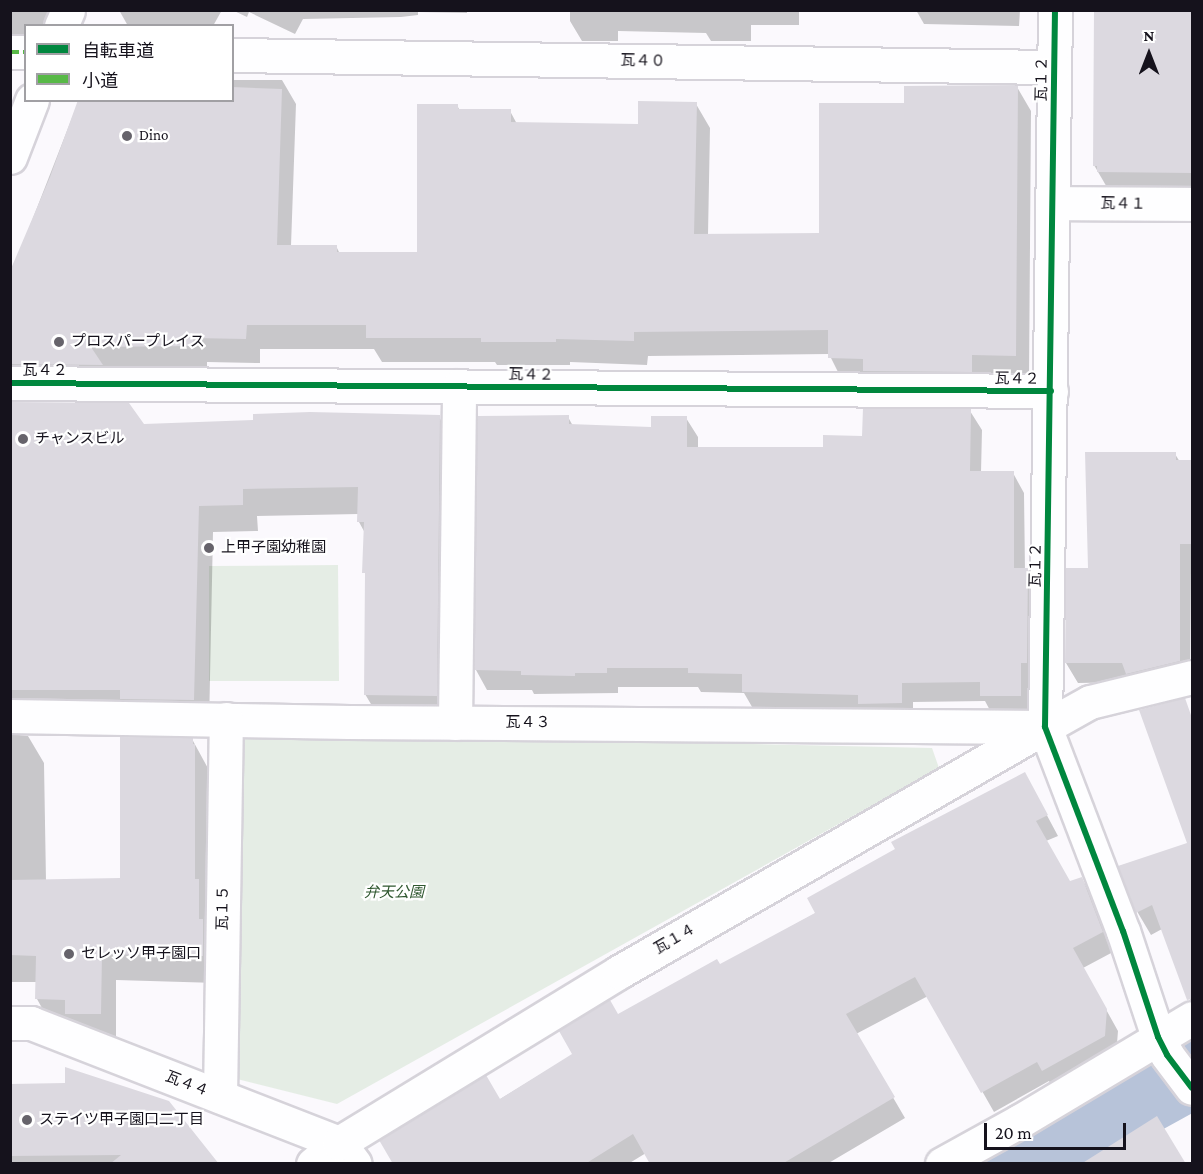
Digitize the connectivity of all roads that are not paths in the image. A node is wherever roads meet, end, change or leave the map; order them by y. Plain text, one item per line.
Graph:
1 (68, 10) edge
2 (1055, 10) edge
3 (62, 24) edge
4 (234, 55) edge
5 (1054, 67) junction
6 (31, 102) edge
7 (10, 157) edge
8 (1053, 203) junction
9 (1192, 204) edge
10 (10, 383) edge
11 (459, 386) junction
12 (1052, 392) junction
13 (1192, 677) edge
14 (10, 716) edge
15 (226, 719) junction
16 (455, 723) junction
17 (1045, 727) junction
18 (1192, 1018) edge
19 (10, 1023) edge
20 (1176, 1065) edge
21 (220, 1096) junction
22 (347, 1153) edge
23 (313, 1164) edge
24 (942, 1164) edge

1 - 3 street
2 - 5 street, 瓦１２
4 - 5 street, 瓦４０
5 - 8 street, 瓦１２
6 - 7 street
8 - 9 street, 瓦４１
8 - 12 street, 瓦１２
10 - 11 street, 瓦４２
11 - 12 street, 瓦４２
11 - 16 street
12 - 17 street, 瓦１２
13 - 17 street, 瓦１４
14 - 15 street, 瓦４３
15 - 16 street, 瓦４３
15 - 21 street, 瓦１５
16 - 17 street, 瓦４３
17 - 20 street, 瓦１２
17 - 22 street, 瓦１４
18 - 20 street
19 - 21 street, 瓦４４
20 - 24 street
21 - 22 street, 瓦４４
22 - 23 street, 瓦１４

